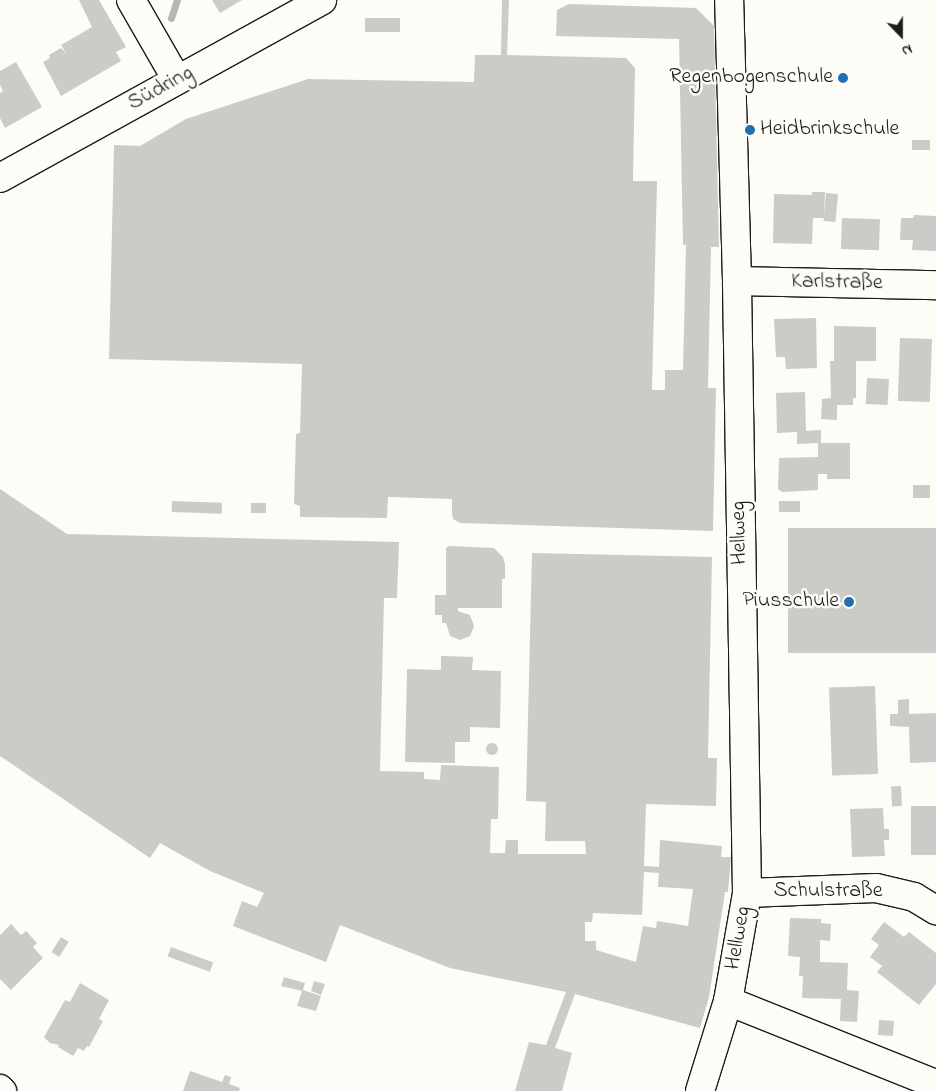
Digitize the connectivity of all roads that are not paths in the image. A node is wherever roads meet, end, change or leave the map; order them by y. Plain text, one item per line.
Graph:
1 (131, 0) edge
2 (322, 0) edge
3 (729, 0) edge
4 (177, 80) junction
5 (0, 178) edge
6 (738, 281) junction
7 (936, 285) edge
8 (747, 893) junction
9 (936, 910) edge
10 (728, 1001) junction
11 (936, 1084) edge
12 (700, 1091) edge

1 - 4 street
2 - 4 street, Südring
3 - 6 street, Hellweg
4 - 5 street, Südring
6 - 7 street, Karlstraße
6 - 8 street, Hellweg
8 - 9 street, Schulstraße
8 - 10 street, Hellweg
10 - 11 street
10 - 12 street, Hellweg

